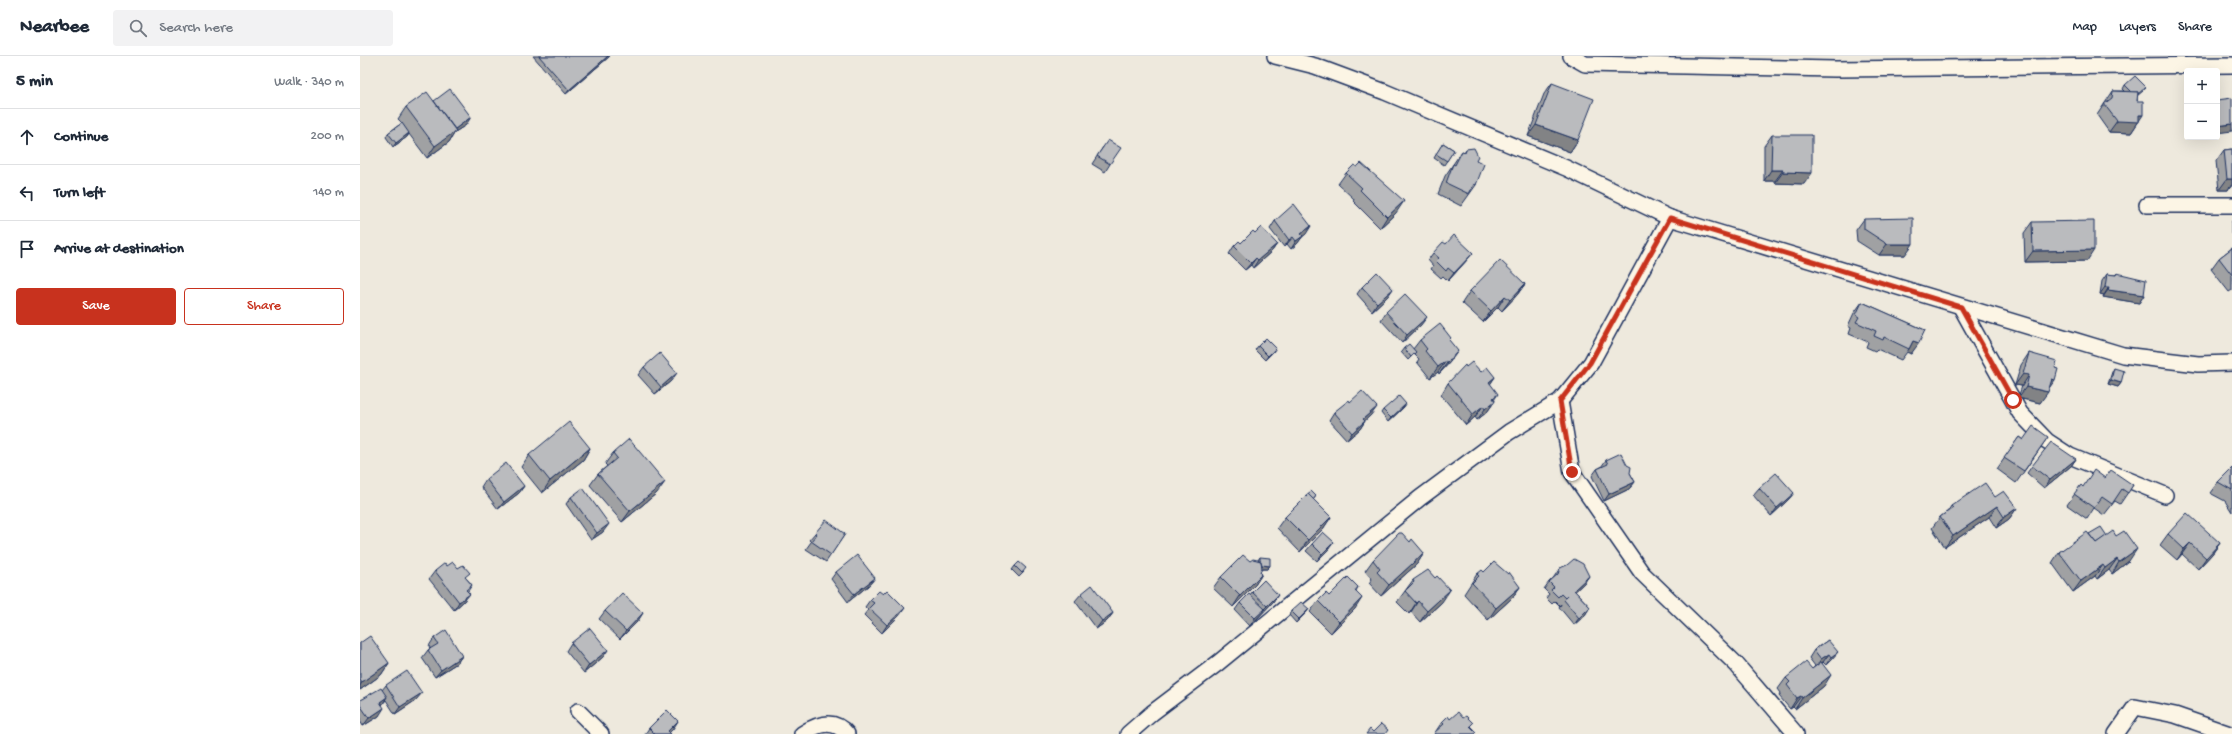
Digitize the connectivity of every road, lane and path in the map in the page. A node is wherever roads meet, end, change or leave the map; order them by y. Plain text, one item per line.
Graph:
1 (1275, 56) edge
2 (1571, 56) edge
3 (2232, 65) edge
4 (2147, 205) dead end
5 (2232, 205) edge
6 (1670, 218) junction
7 (1961, 307) junction
8 (2232, 363) edge
9 (1560, 401) junction
10 (2165, 495) dead end
11 (578, 711) dead end
12 (601, 734) edge
13 (802, 734) edge
14 (847, 734) edge
15 (1128, 734) edge
16 (1796, 734) edge
17 (2116, 734) edge
18 (2230, 734) edge

1 - 6 street
2 - 3 street
4 - 5 street
6 - 7 street
6 - 9 street
7 - 8 street
7 - 10 street
9 - 15 street
9 - 16 street
11 - 12 street
13 - 14 street
17 - 18 street

